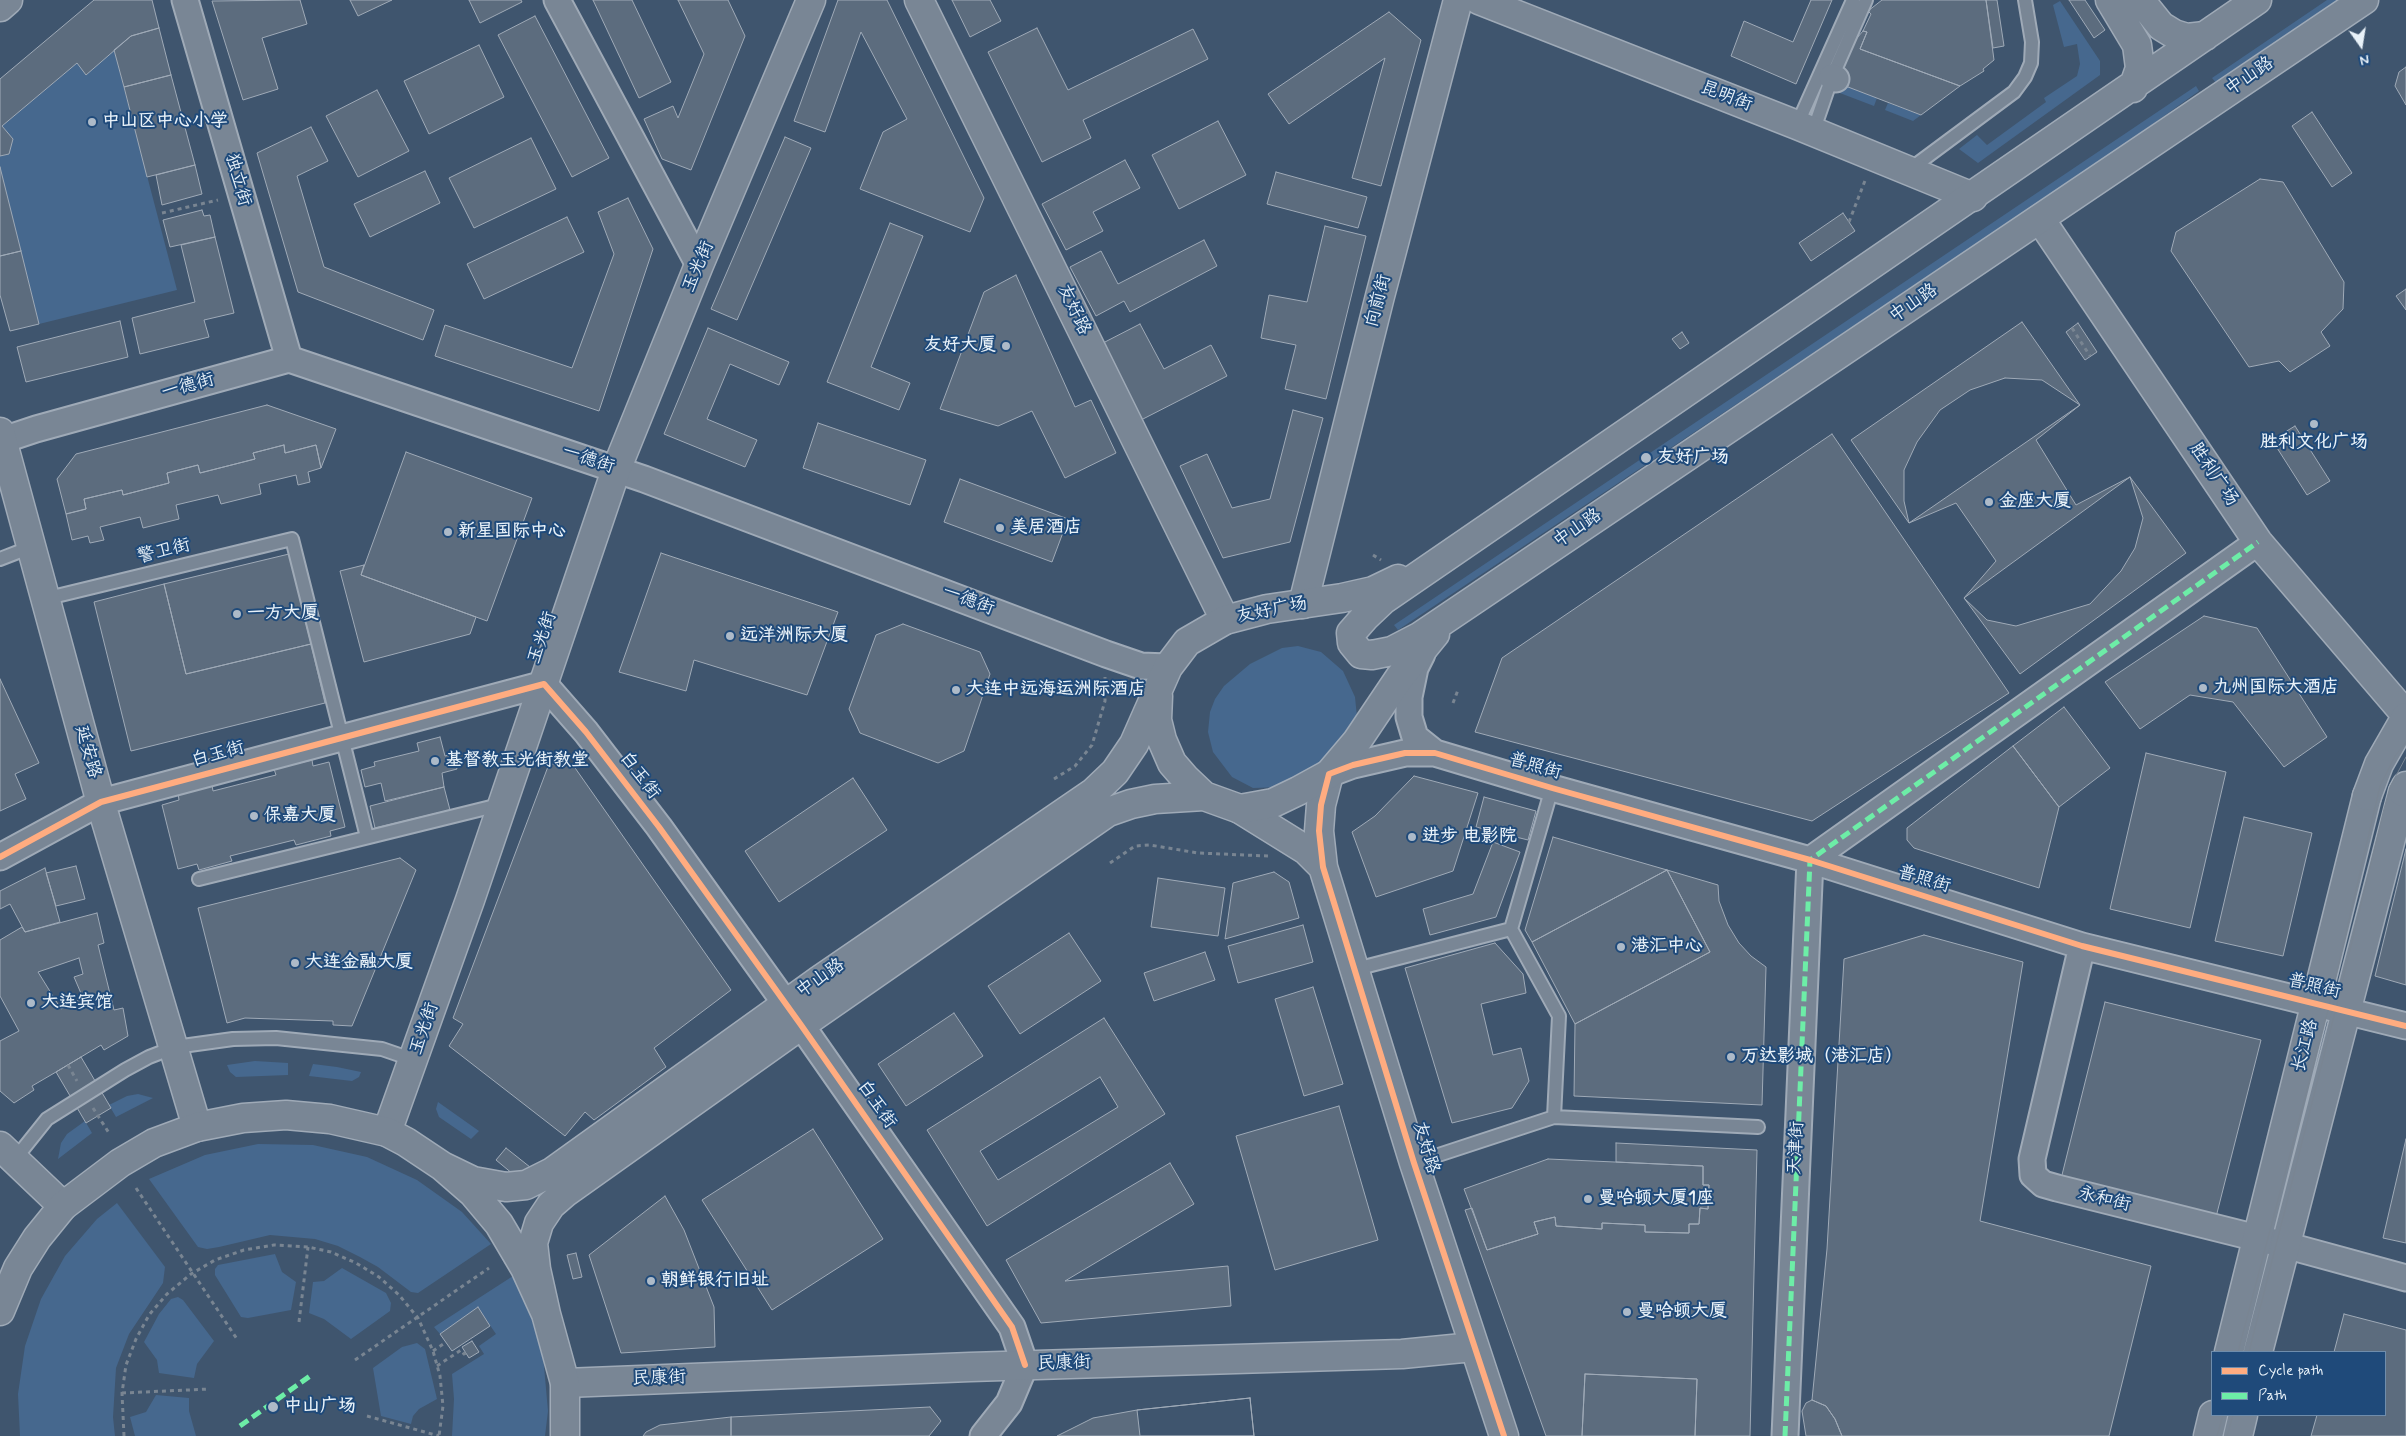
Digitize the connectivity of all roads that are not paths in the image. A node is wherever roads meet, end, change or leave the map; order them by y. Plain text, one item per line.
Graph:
1 (8, 0) edge
2 (185, 0) edge
3 (558, 0) edge
4 (811, 0) edge
5 (920, 0) edge
6 (1458, 0) edge
7 (1479, 0) edge
8 (1853, 0) edge
9 (1866, 0) edge
10 (2025, 0) edge
11 (2110, 0) edge
12 (2140, 0) edge
13 (2257, 0) edge
14 (2364, 0) edge
15 (0, 7) edge
16 (2204, 36) junction
17 (2132, 88) junction
18 (1805, 128) junction
19 (1909, 170) junction
20 (1972, 197) junction
21 (2040, 219) junction
22 (700, 264) junction
23 (289, 359) junction
24 (1, 438) edge
25 (616, 470) junction
26 (2258, 542) junction
27 (31, 547) junction
28 (1446, 556) junction
29 (0, 559) edge
30 (44, 599) junction
31 (1303, 604) junction
32 (1463, 606) junction
33 (1226, 620) junction
34 (1430, 638) junction
35 (1163, 679) junction
36 (544, 684) junction
37 (2406, 716) edge
38 (342, 737) junction
39 (1436, 754) junction
40 (1329, 774) junction
41 (1552, 788) junction
42 (2405, 789) edge
43 (1204, 796) junction
44 (101, 802) junction
45 (1101, 802) junction
46 (503, 804) junction
47 (1240, 809) junction
48 (367, 837) junction
49 (0, 857) edge
50 (1315, 859) junction
51 (1810, 860) junction
52 (199, 879) dead end
53 (1511, 928) junction
54 (2082, 946) junction
55 (1356, 969) junction
56 (2317, 1003) junction
57 (2347, 1011) junction
58 (794, 1014) junction
59 (2406, 1026) edge
60 (175, 1047) junction
61 (414, 1060) junction
62 (1554, 1117) junction
63 (197, 1127) junction
64 (1758, 1127) dead end
65 (387, 1132) junction
66 (8, 1153) edge
67 (1414, 1163) junction
68 (442, 1166) junction
69 (559, 1182) junction
70 (63, 1206) junction
71 (2256, 1238) junction
72 (2285, 1245) junction
73 (2406, 1278) edge
74 (0, 1311) edge
75 (546, 1314) junction
76 (1473, 1347) junction
77 (2229, 1351) edge
78 (2258, 1351) edge
79 (1025, 1365) junction
80 (565, 1383) junction
81 (2213, 1416) edge
82 (2243, 1416) edge
83 (566, 1436) edge
84 (983, 1436) edge
85 (1504, 1436) edge
86 (1784, 1436) edge
87 (2208, 1436) edge
88 (2238, 1436) edge

1 - 15 main road
2 - 23 street, 独立街
3 - 22 street
4 - 22 main road, 玉光街
5 - 33 main road, 友好路
6 - 31 main road, 向前街
7 - 18 main road, 昆明街
8 - 18 lane
9 - 18 lane
10 - 19 lane
11 - 17 main road
12 - 16 main road
13 - 16 main road
14 - 21 main road, 中山路
16 - 17 main road
17 - 20 main road
18 - 19 main road, 昆明街
19 - 20 main road, 昆明街
20 - 28 main road
21 - 26 main road, 胜利广场
21 - 32 main road, 中山路
22 - 25 main road, 玉光街
23 - 24 street, 一德街
23 - 25 street, 一德街
24 - 27 main road, 延安路
25 - 35 street, 一德街
25 - 36 main road, 玉光街
26 - 37 main road, 胜利广场
26 - 51 street
27 - 29 lane
27 - 30 main road, 延安路
28 - 31 main road, 友好广场
28 - 32 main road
30 - 38 lane, 警卫街
30 - 44 main road, 延安路
31 - 33 main road, 友好广场
32 - 34 main road
33 - 35 main road, 友好广场
34 - 39 street
34 - 40 main road
35 - 43 main road
35 - 45 main road, 友好广场
36 - 38 street, 白玉街
36 - 46 main road, 玉光街
36 - 58 street, 白玉街
37 - 56 main road, 长江路
38 - 44 street, 白玉街
38 - 48 lane
39 - 40 street
39 - 41 street, 普照街
40 - 47 main road
40 - 50 main road, 友好路
41 - 51 street, 普照街
41 - 53 lane
42 - 57 main road, 长江路
43 - 45 main road
43 - 47 main road
44 - 49 street, 白玉街
44 - 60 main road, 延安路
45 - 58 main road, 中山路
46 - 48 lane
46 - 61 main road, 玉光街
47 - 50 main road
48 - 52 lane
50 - 55 main road, 友好路
51 - 54 street, 普照街
51 - 86 street, 天津街
53 - 55 lane
53 - 62 lane
54 - 56 street, 普照街
54 - 71 street, 永和街
55 - 67 main road, 友好路
56 - 57 street, 普照街
56 - 71 main road, 长江路
57 - 59 street, 普照街
57 - 72 main road, 长江路
58 - 69 main road, 中山路
58 - 79 street, 白玉街
60 - 61 lane
60 - 63 main road, 延安路
60 - 66 lane
61 - 65 main road, 玉光街
62 - 64 lane
62 - 67 lane
63 - 65 main road
63 - 70 main road
65 - 68 main road
66 - 70 main road
67 - 76 main road, 友好路
68 - 69 main road
68 - 75 main road
69 - 75 main road
70 - 74 main road
71 - 72 street, 永和街
71 - 77 main road, 长江路
72 - 73 street, 永和街
72 - 78 main road, 长江路
75 - 80 main road
76 - 79 main road, 民康街
76 - 85 main road, 友好路
79 - 80 main road, 民康街
79 - 84 street
80 - 83 main road
81 - 87 main road
82 - 88 main road

